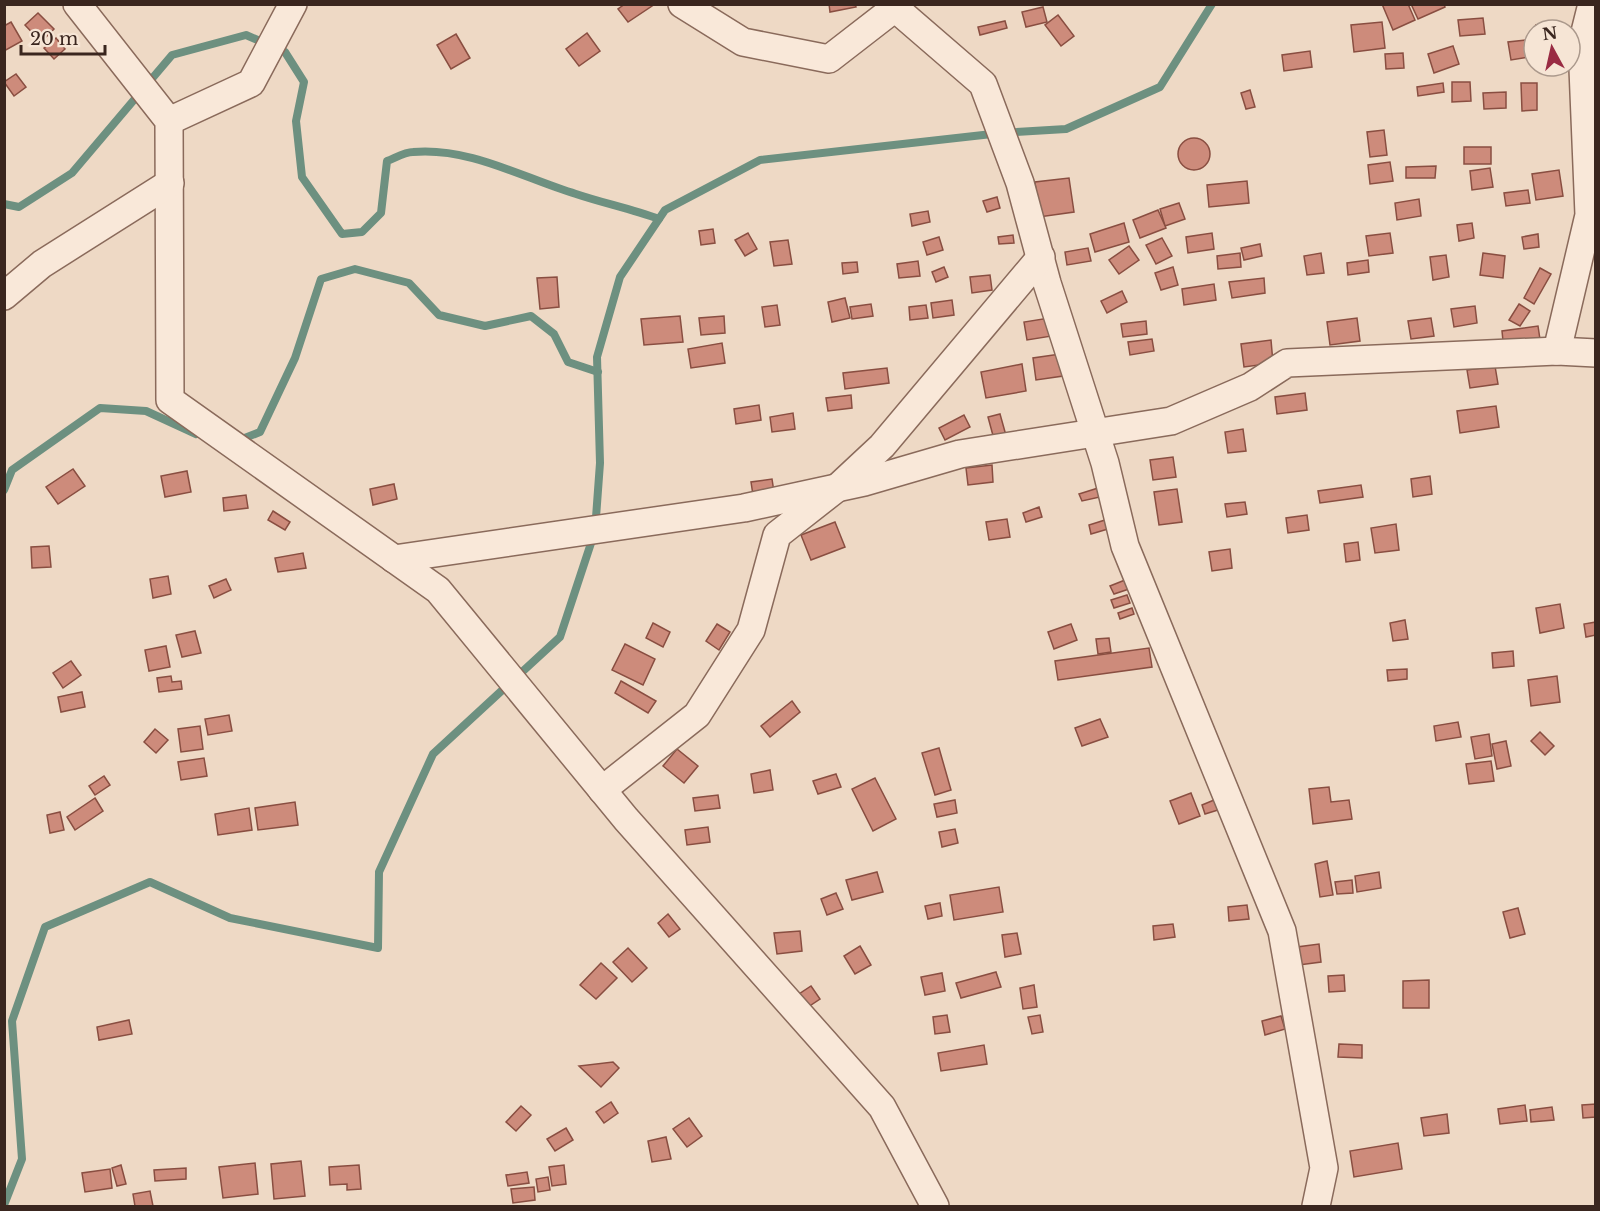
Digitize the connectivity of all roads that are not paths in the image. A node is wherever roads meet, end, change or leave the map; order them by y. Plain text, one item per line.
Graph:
1 (77, 4) edge
2 (292, 4) edge
3 (682, 4) edge
4 (1592, 4) edge
5 (898, 6) edge
6 (169, 121) junction
7 (170, 183) junction
8 (1041, 257) junction
9 (4, 296) edge
10 (1557, 351) junction
11 (1596, 353) edge
12 (1096, 435) junction
13 (837, 488) junction
14 (394, 560) junction
15 (602, 790) junction
16 (935, 1206) edge
17 (1316, 1206) edge

1 - 6 street
2 - 6 street
3 - 5 street
4 - 10 street
5 - 8 street
6 - 7 street
7 - 9 street
7 - 14 street
8 - 12 street
8 - 13 street
10 - 11 street
10 - 12 street
12 - 13 street
12 - 17 street
13 - 14 street
13 - 15 street
14 - 15 street
15 - 16 street

